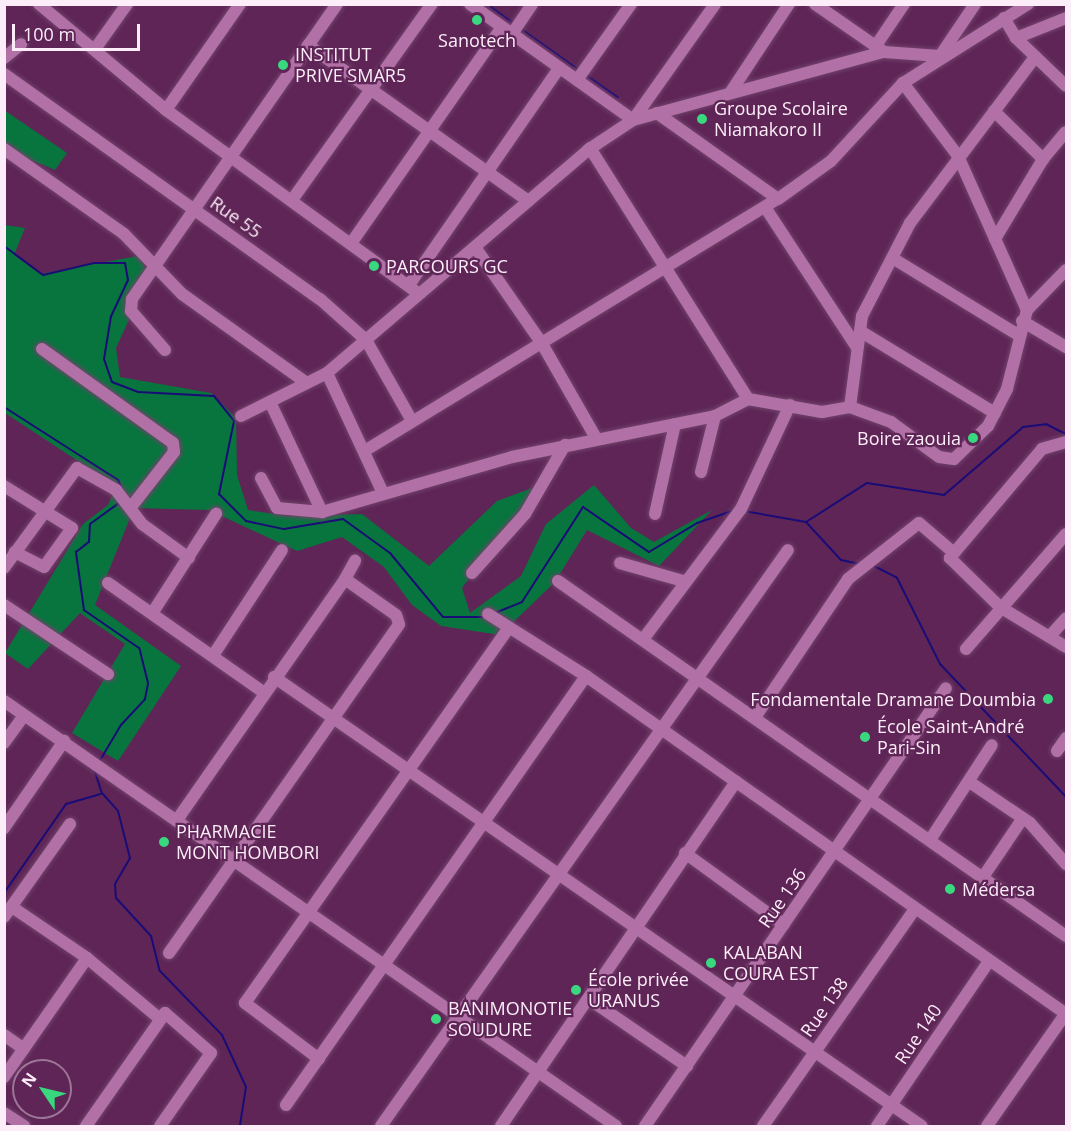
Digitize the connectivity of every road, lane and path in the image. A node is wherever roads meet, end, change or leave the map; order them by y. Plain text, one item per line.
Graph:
1 (39, 4) edge
2 (127, 4) edge
3 (240, 4) edge
4 (337, 4) edge
5 (432, 4) edge
6 (470, 4) edge
7 (532, 4) edge
8 (631, 4) edge
9 (715, 4) edge
10 (789, 4) edge
11 (904, 4) edge
12 (975, 4) edge
13 (1028, 4) edge
14 (823, 7) edge
15 (1004, 18) junction
16 (1066, 18) edge
17 (507, 31) junction
18 (1016, 38) junction
19 (21, 44) dead end
20 (308, 45) junction
21 (95, 49) junction
22 (879, 50) junction
23 (940, 56) junction
24 (1035, 57) junction
25 (4, 58) edge
26 (559, 68) junction
27 (4, 74) edge
28 (577, 80) junction
29 (903, 83) junction
30 (1066, 86) edge
31 (372, 89) junction
32 (730, 93) junction
33 (166, 110) junction
34 (994, 111) junction
35 (657, 113) junction
36 (633, 120) junction
37 (431, 131) junction
38 (1066, 132) edge
39 (590, 148) junction
40 (4, 149) edge
41 (230, 156) junction
42 (958, 156) junction
43 (1043, 159) junction
44 (490, 172) junction
45 (778, 199) junction
46 (292, 200) junction
47 (528, 201) junction
48 (765, 207) junction
49 (194, 209) junction
50 (995, 239) junction
51 (352, 243) junction
52 (477, 250) junction
53 (894, 260) junction
54 (152, 267) junction
55 (665, 268) junction
56 (1066, 270) edge
57 (413, 289) junction
58 (1025, 316) junction
59 (860, 331) junction
60 (1017, 334) junction
61 (366, 340) junction
62 (541, 342) junction
63 (856, 346) junction
64 (1066, 347) edge
65 (42, 349) dead end
66 (165, 350) dead end
67 (327, 373) junction
68 (307, 383) junction
69 (748, 399) junction
70 (270, 402) junction
71 (790, 405) junction
72 (850, 407) junction
73 (995, 413) junction
74 (241, 416) dead end
75 (715, 416) junction
76 (412, 421) junction
77 (675, 424) junction
78 (596, 438) junction
79 (1066, 442) edge
80 (565, 445) junction
81 (366, 450) junction
82 (701, 472) dead end
83 (261, 478) dead end
84 (4, 486) edge
85 (383, 493) junction
86 (132, 506) junction
87 (45, 510) junction
88 (322, 512) junction
89 (216, 514) dead end
90 (655, 514) dead end
91 (1066, 534) edge
92 (282, 550) dead end
93 (788, 550) dead end
94 (15, 552) junction
95 (953, 552) junction
96 (189, 558) junction
97 (355, 561) dead end
98 (620, 563) dead end
99 (4, 568) edge
100 (472, 573) dead end
101 (345, 579) junction
102 (684, 580) junction
103 (558, 581) dead end
104 (108, 583) dead end
105 (4, 605) edge
106 (1000, 607) junction
107 (153, 612) junction
108 (488, 614) dead end
109 (1066, 618) edge
110 (509, 627) junction
111 (1050, 636) junction
112 (644, 638) junction
113 (1066, 647) edge
114 (966, 649) dead end
115 (214, 654) junction
116 (108, 674) dead end
117 (586, 676) junction
118 (274, 677) junction
119 (698, 678) junction
120 (946, 688) dead end
121 (263, 692) junction
122 (4, 701) edge
123 (24, 715) junction
124 (756, 716) junction
125 (334, 718) junction
126 (661, 732) junction
127 (1066, 738) edge
128 (63, 741) junction
129 (4, 743) edge
130 (992, 745) dead end
131 (1056, 751) dead end
132 (408, 770) junction
133 (736, 781) junction
134 (971, 783) junction
135 (872, 799) junction
136 (1023, 818) junction
137 (177, 820) junction
138 (484, 822) junction
139 (70, 824) dead end
140 (4, 828) edge
141 (930, 840) junction
142 (685, 853) junction
143 (834, 854) junction
144 (235, 860) junction
145 (1066, 864) edge
146 (558, 874) junction
147 (983, 877) junction
148 (915, 909) junction
149 (8, 912) edge
150 (308, 912) junction
151 (784, 925) junction
152 (634, 927) junction
153 (1066, 936) edge
154 (169, 953) dead end
155 (87, 958) junction
156 (989, 962) junction
157 (384, 965) junction
158 (736, 998) junction
159 (589, 999) junction
160 (1066, 1013) edge
161 (459, 1017) junction
162 (160, 1019) junction
163 (4, 1035) edge
164 (24, 1049) junction
165 (815, 1052) junction
166 (318, 1059) junction
167 (687, 1066) junction
168 (537, 1072) junction
169 (4, 1077) edge
170 (286, 1106) dead end
171 (892, 1106) junction
172 (4, 1113) edge
173 (24, 1126) edge
174 (86, 1126) edge
175 (160, 1126) edge
176 (381, 1126) edge
177 (501, 1126) edge
178 (616, 1126) edge
179 (645, 1126) edge
180 (763, 1126) edge
181 (877, 1126) edge
182 (922, 1126) edge
183 (987, 1126) edge

1 - 21 street
2 - 21 street
3 - 33 street
4 - 20 street
5 - 31 street
6 - 17 street
7 - 17 street
8 - 28 street
9 - 36 street
10 - 32 street
11 - 22 street
12 - 23 street
13 - 15 street
14 - 22 street
15 - 18 street
15 - 23 street
16 - 18 street
17 - 26 street
17 - 37 street
18 - 24 street
19 - 25 street
20 - 31 street
20 - 41 street
21 - 33 street
22 - 23 street
22 - 32 street
23 - 29 street
24 - 30 street
24 - 34 street
26 - 28 street
26 - 44 street
27 - 49 street, Rue 55
28 - 36 street
29 - 42 street
29 - 45 street
31 - 37 street
31 - 46 street
32 - 35 street
33 - 41 street
34 - 42 street
34 - 43 street
35 - 36 street
35 - 45 street
36 - 39 street
37 - 44 street
37 - 51 street
38 - 43 street
39 - 47 street
39 - 55 street
40 - 54 street
41 - 46 street
41 - 49 street
42 - 50 street
42 - 53 street
43 - 50 street
44 - 47 street
44 - 57 street
45 - 48 street
46 - 51 street
47 - 52 street
48 - 55 street
48 - 63 street
49 - 54 street
49 - 61 street, Rue 55
50 - 58 street
51 - 57 street
52 - 57 street
52 - 62 street
53 - 59 street
53 - 60 street
54 - 66 street
54 - 68 street
55 - 62 street
55 - 69 street
56 - 58 street
57 - 61 street
58 - 60 street
58 - 64 street
59 - 63 street
59 - 73 street
60 - 73 street
61 - 67 street
61 - 76 street, Rue 55
62 - 76 street
62 - 78 street
63 - 72 street
65 - 86 street
67 - 68 street
67 - 81 street
68 - 70 street
69 - 71 street
69 - 75 street
70 - 74 street
70 - 88 street
71 - 72 street
71 - 102 street
72 - 73 street
75 - 77 street
75 - 82 street
76 - 81 street
77 - 78 street
77 - 90 street
78 - 80 street
79 - 95 street
80 - 85 street
80 - 100 street
81 - 85 street
83 - 88 street
84 - 87 street
85 - 88 street
86 - 87 street
86 - 96 street
87 - 94 street
87 - 94 street
89 - 96 street
91 - 106 street
92 - 115 street
93 - 119 street
94 - 99 street
95 - 106 street
95 - 124 street
96 - 107 street
97 - 101 street
98 - 102 street
101 - 118 street
101 - 125 street
102 - 112 street
103 - 112 street
104 - 107 street
105 - 116 street
106 - 111 street
106 - 114 street
107 - 115 street
108 - 110 street
109 - 111 street
110 - 117 street
110 - 132 street
111 - 113 street
112 - 119 street
115 - 121 street
117 - 126 street
117 - 138 street
118 - 121 street
118 - 125 street
119 - 124 street
119 - 126 street
120 - 135 street, Rue 136
121 - 137 street
122 - 123 street
123 - 128 street
123 - 129 street
124 - 135 street
125 - 132 street
125 - 144 street
126 - 133 street
126 - 146 street
127 - 131 street
128 - 137 street
128 - 140 street
130 - 134 street
132 - 138 street
132 - 150 street
133 - 142 street
133 - 143 street
134 - 136 street
134 - 141 street
135 - 141 street
135 - 143 street, Rue 136
136 - 145 street
136 - 147 street
137 - 144 street
138 - 146 street
138 - 157 street
139 - 149 street
141 - 147 street
142 - 151 street
142 - 152 street
143 - 148 street
143 - 151 street, Rue 136
144 - 150 street
144 - 154 street
146 - 152 street
146 - 161 street
147 - 153 street
148 - 156 street
148 - 165 street, Rue 138
149 - 155 street
150 - 157 street
150 - 166 street
151 - 158 street, Rue 136
152 - 158 street
152 - 159 street
155 - 162 street
155 - 164 street
156 - 160 street
156 - 171 street, Rue 140
157 - 161 street
157 - 166 street
158 - 165 street
158 - 167 street, Rue 136
159 - 167 street
159 - 168 street
160 - 183 street
161 - 168 street
161 - 176 street
162 - 174 street
162 - 175 street
163 - 164 street
164 - 169 street
165 - 171 street
165 - 180 street, Rue 138
166 - 170 street
167 - 179 street, Rue 136
168 - 177 street
168 - 178 street
171 - 181 street, Rue 140
171 - 182 street
172 - 173 street

